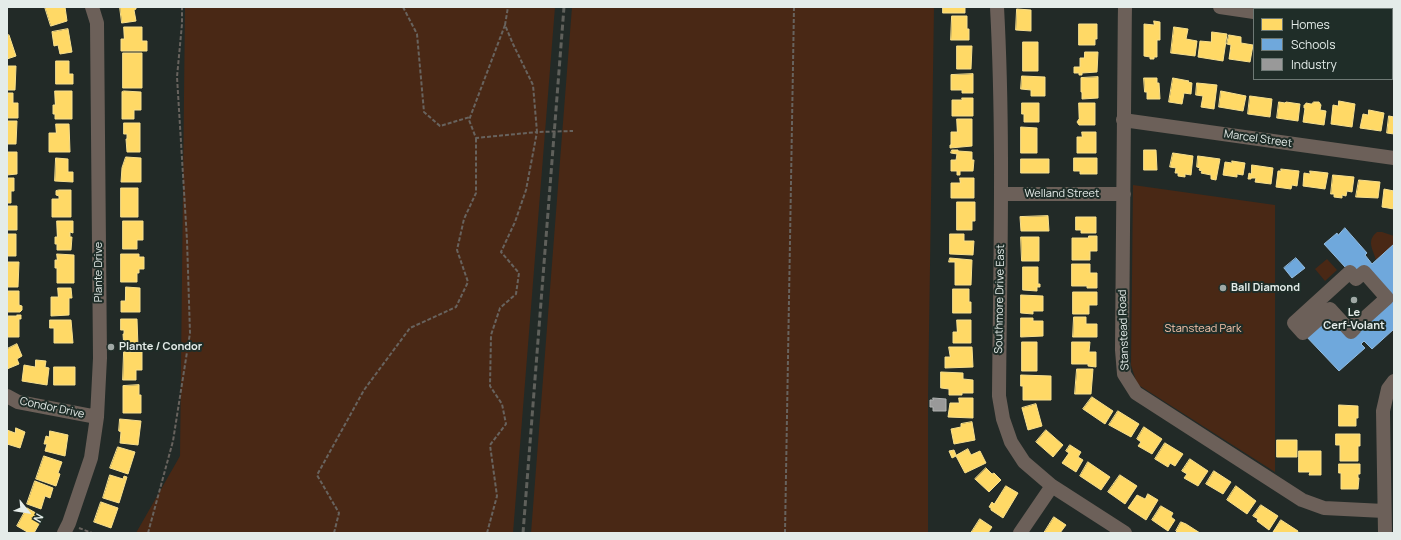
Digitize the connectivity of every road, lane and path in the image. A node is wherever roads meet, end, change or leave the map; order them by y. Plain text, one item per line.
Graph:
1 (92, 7) edge
2 (182, 7) edge
3 (403, 7) edge
4 (508, 7) edge
5 (794, 7) edge
6 (997, 7) edge
7 (1125, 7) edge
8 (1220, 7) edge
9 (1253, 12) edge
10 (505, 25) junction
11 (470, 117) junction
12 (1123, 120) junction
13 (573, 131) dead end
14 (537, 132) junction
15 (476, 138) junction
16 (1394, 158) edge
17 (1001, 194) junction
18 (1124, 194) junction
19 (1304, 333) joint
20 (1394, 381) edge
21 (7, 396) edge
22 (97, 417) junction
23 (1052, 486) junction
24 (1384, 512) junction
25 (64, 533) edge
26 (148, 533) edge
27 (334, 533) edge
28 (487, 533) edge
29 (785, 533) edge
30 (1020, 533) edge
31 (1124, 533) edge
32 (1385, 533) edge

1 - 22 street, Plante Drive
2 - 26 path
3 - 11 path
4 - 10 path
5 - 29 path
6 - 17 street, Southmore Drive East
7 - 12 street, Stanstead Road
8 - 9 street
10 - 11 path
10 - 14 path
11 - 15 path
12 - 16 street, Marcel Street
12 - 18 street, Stanstead Road
13 - 14 path
14 - 15 path
14 - 28 path
15 - 27 path
17 - 18 street, Welland Street
17 - 23 street, Southmore Drive East
18 - 24 street, Stanstead Road
19 - 19 street
20 - 24 street
21 - 22 street, Condor Drive
22 - 25 street, Plante Drive
23 - 30 street
23 - 31 street, Southmore Drive East
24 - 32 street

